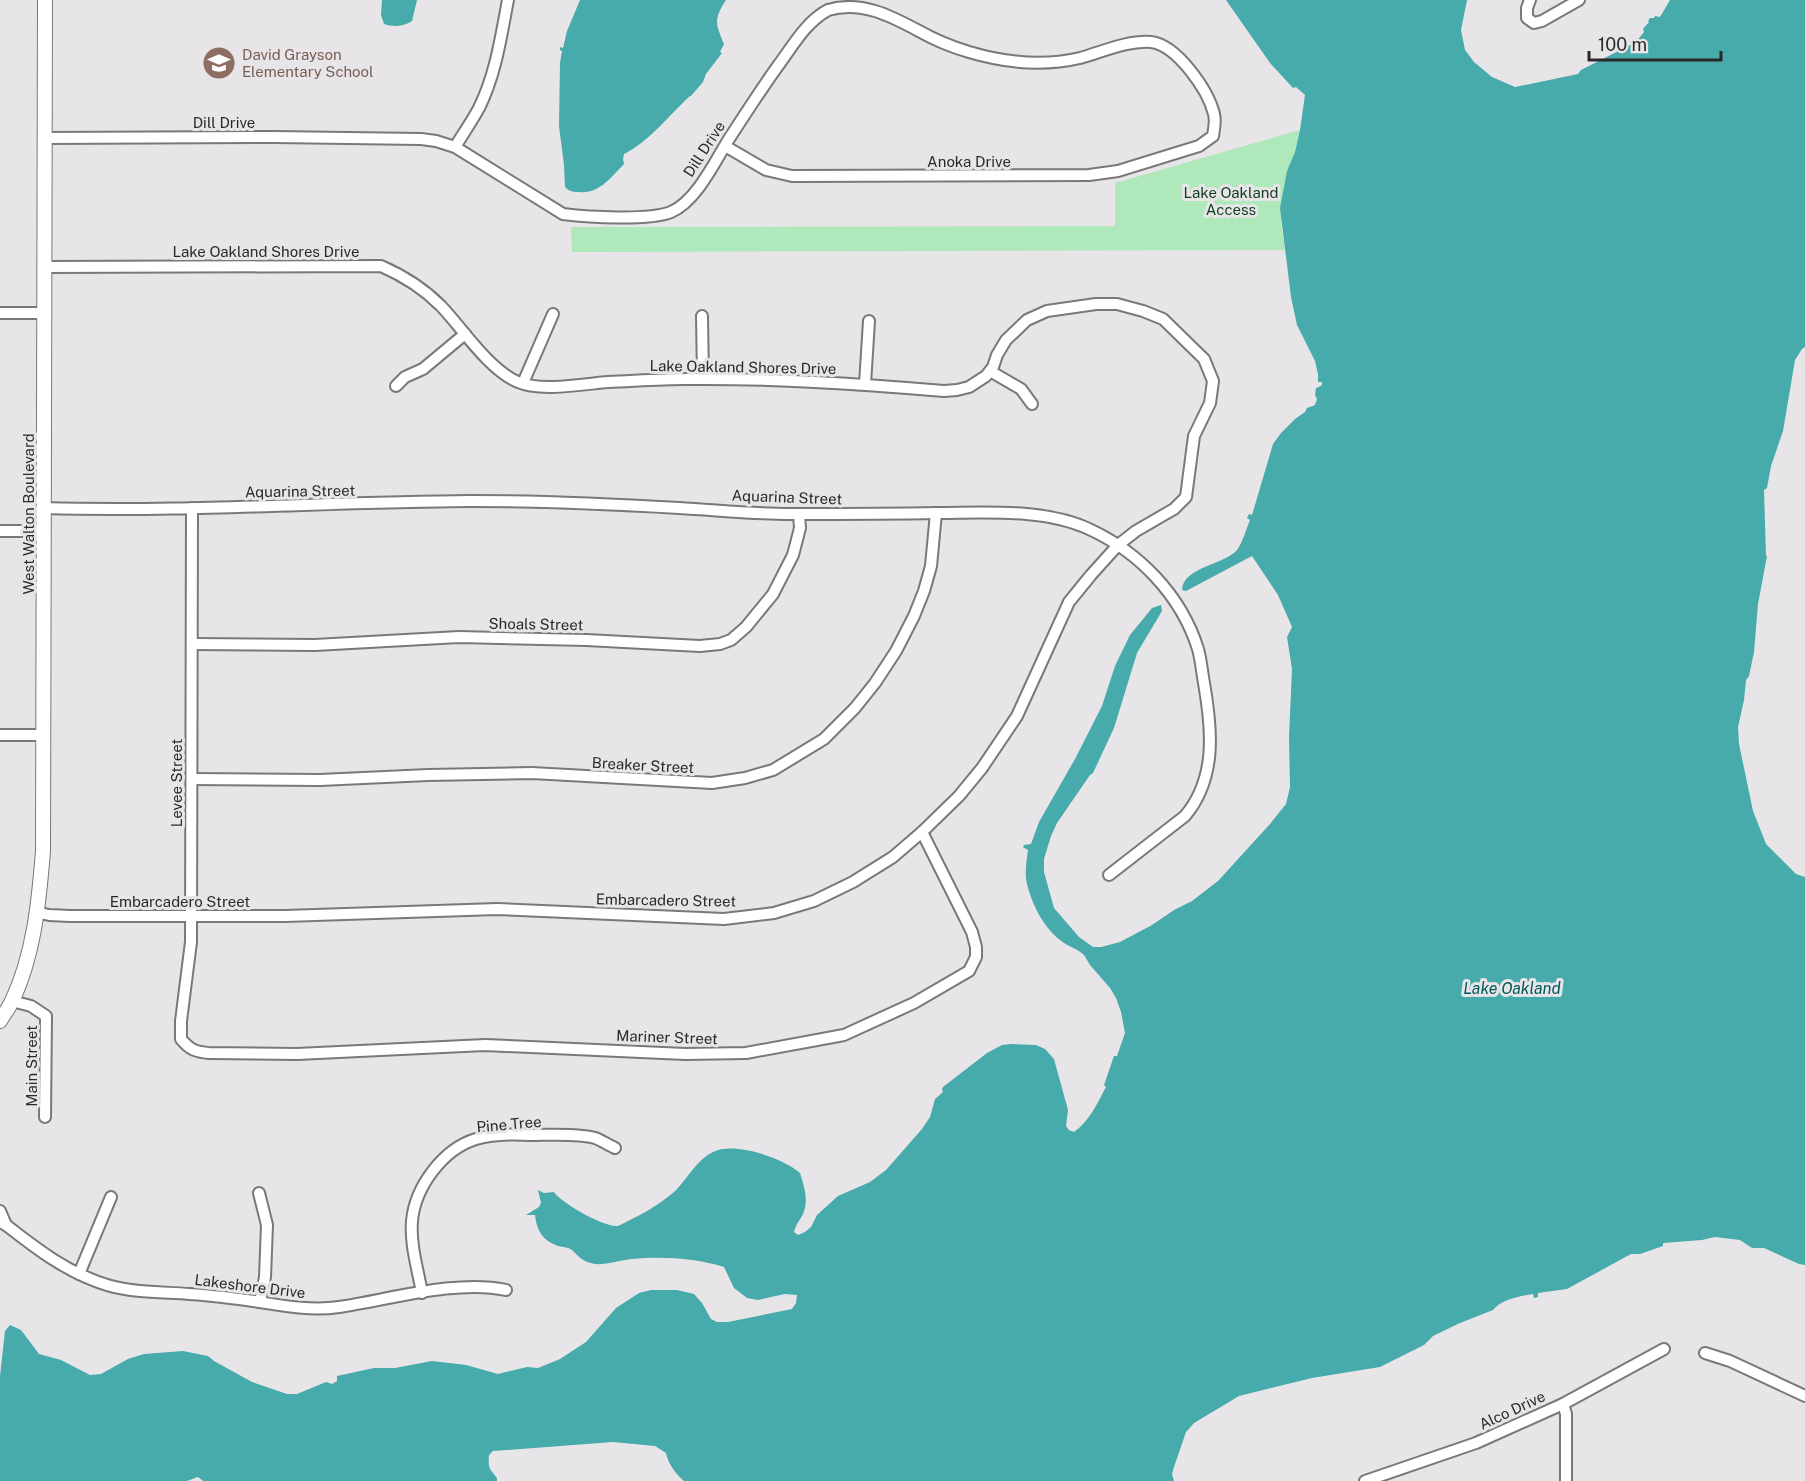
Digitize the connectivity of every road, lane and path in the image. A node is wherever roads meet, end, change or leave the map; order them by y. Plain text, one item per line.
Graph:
1 (45, 0) edge
2 (508, 0) edge
3 (1530, 0) edge
4 (1579, 0) edge
5 (1213, 136) joint
6 (45, 138) junction
7 (725, 146) junction
8 (455, 147) junction
9 (45, 267) junction
10 (0, 313) edge
11 (45, 313) junction
12 (553, 314) dead end
13 (702, 316) dead end
14 (869, 321) dead end
15 (465, 334) junction
16 (990, 371) junction
17 (703, 379) junction
18 (523, 383) junction
19 (865, 384) junction
20 (396, 386) dead end
21 (1032, 404) dead end
22 (44, 508) junction
23 (192, 508) junction
24 (936, 513) junction
25 (799, 514) junction
26 (0, 531) edge
27 (44, 531) junction
28 (1118, 545) junction
29 (192, 644) junction
30 (0, 735) edge
31 (44, 735) junction
32 (192, 779) junction
33 (922, 832) junction
34 (1109, 875) dead end
35 (36, 912) junction
36 (190, 916) junction
37 (12, 1001) junction
38 (0, 1021) edge
39 (194, 1051) joint
40 (45, 1117) dead end
41 (615, 1148) dead end
42 (259, 1193) dead end
43 (111, 1197) dead end
44 (0, 1211) edge
45 (3, 1223) edge
46 (79, 1274) junction
47 (506, 1290) dead end
48 (422, 1293) junction
49 (260, 1302) junction
50 (1664, 1349) dead end
51 (1705, 1353) dead end
52 (1805, 1396) edge
53 (1563, 1404) junction
54 (1365, 1481) edge
55 (1566, 1481) edge

1 - 6 main road, West Walton Boulevard
2 - 8 street
3 - 4 street
5 - 7 street, Anoka Drive
5 - 7 street, Dill Drive
6 - 8 street, Dill Drive
6 - 9 main road, West Walton Boulevard
7 - 8 street, Dill Drive
9 - 11 main road, West Walton Boulevard
9 - 15 street, Lake Oakland Shores Drive
10 - 11 street
11 - 22 main road, West Walton Boulevard
12 - 18 street
13 - 17 street
14 - 19 street
15 - 18 street, Lake Oakland Shores Drive
15 - 20 street
16 - 19 street, Lake Oakland Shores Drive
16 - 21 street
16 - 28 street, Lake Oakland Shores Drive
17 - 18 street, Lake Oakland Shores Drive
17 - 19 street, Lake Oakland Shores Drive
22 - 23 street, Aquarina Street
22 - 27 main road, West Walton Boulevard
23 - 25 street, Aquarina Street
23 - 29 street, Levee Street
24 - 25 street, Aquarina Street
24 - 28 street, Aquarina Street
24 - 32 street, Breaker Street
25 - 29 street, Shoals Street
26 - 27 street
27 - 31 main road, West Walton Boulevard
28 - 33 street, Embarcadero Street
28 - 34 street, Aquarina Street
29 - 32 street, Levee Street
30 - 31 street
31 - 35 main road, West Walton Boulevard
32 - 36 street, Levee Street
33 - 36 street, Embarcadero Street
33 - 39 street, Mariner Street
35 - 36 street, Embarcadero Street
35 - 37 main road, West Walton Boulevard
36 - 39 street, Levee Street
37 - 38 main road, West Walton Boulevard
37 - 40 street, Main Street
41 - 48 street, Pine Tree
42 - 49 street
43 - 46 street
44 - 45 street, Lakeshore Drive
45 - 46 street, Lakeshore Drive
46 - 49 street, Lakeshore Drive
47 - 48 street, Lakeshore Drive
48 - 49 street, Lakeshore Drive
50 - 53 street, Alco Drive
51 - 52 street
53 - 54 street, Alco Drive
53 - 55 street

